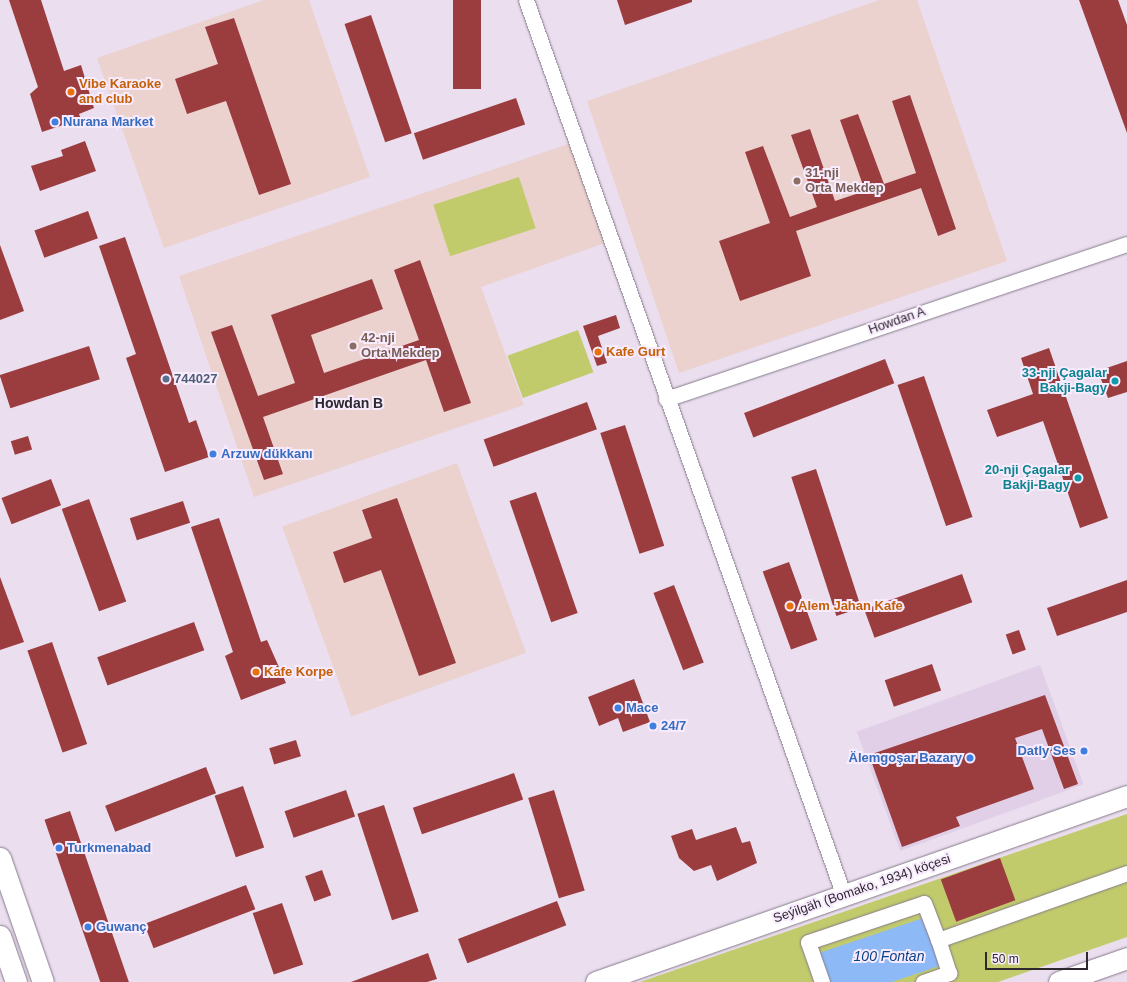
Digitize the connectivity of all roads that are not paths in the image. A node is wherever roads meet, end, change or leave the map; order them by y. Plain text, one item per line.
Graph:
1 (526, 0) edge
2 (1127, 244) edge
3 (666, 399) junction
4 (1127, 796) edge
5 (0, 858) edge
6 (1127, 874) edge
7 (844, 896) junction
8 (0, 936) edge
9 (938, 940) junction
10 (1127, 958) edge
11 (16, 982) edge
12 (43, 982) edge
13 (596, 982) edge
14 (822, 982) edge
15 (923, 982) edge
16 (1059, 982) edge

1 - 3 street
2 - 3 street, Howdan A
3 - 7 street
4 - 7 street, Seýilgäh (Bomako, 1934) köçesi
5 - 12 street
6 - 9 street
7 - 13 street, Seýilgäh (Bomako, 1934) köçesi
8 - 11 street
9 - 14 street
9 - 15 street
10 - 16 street

